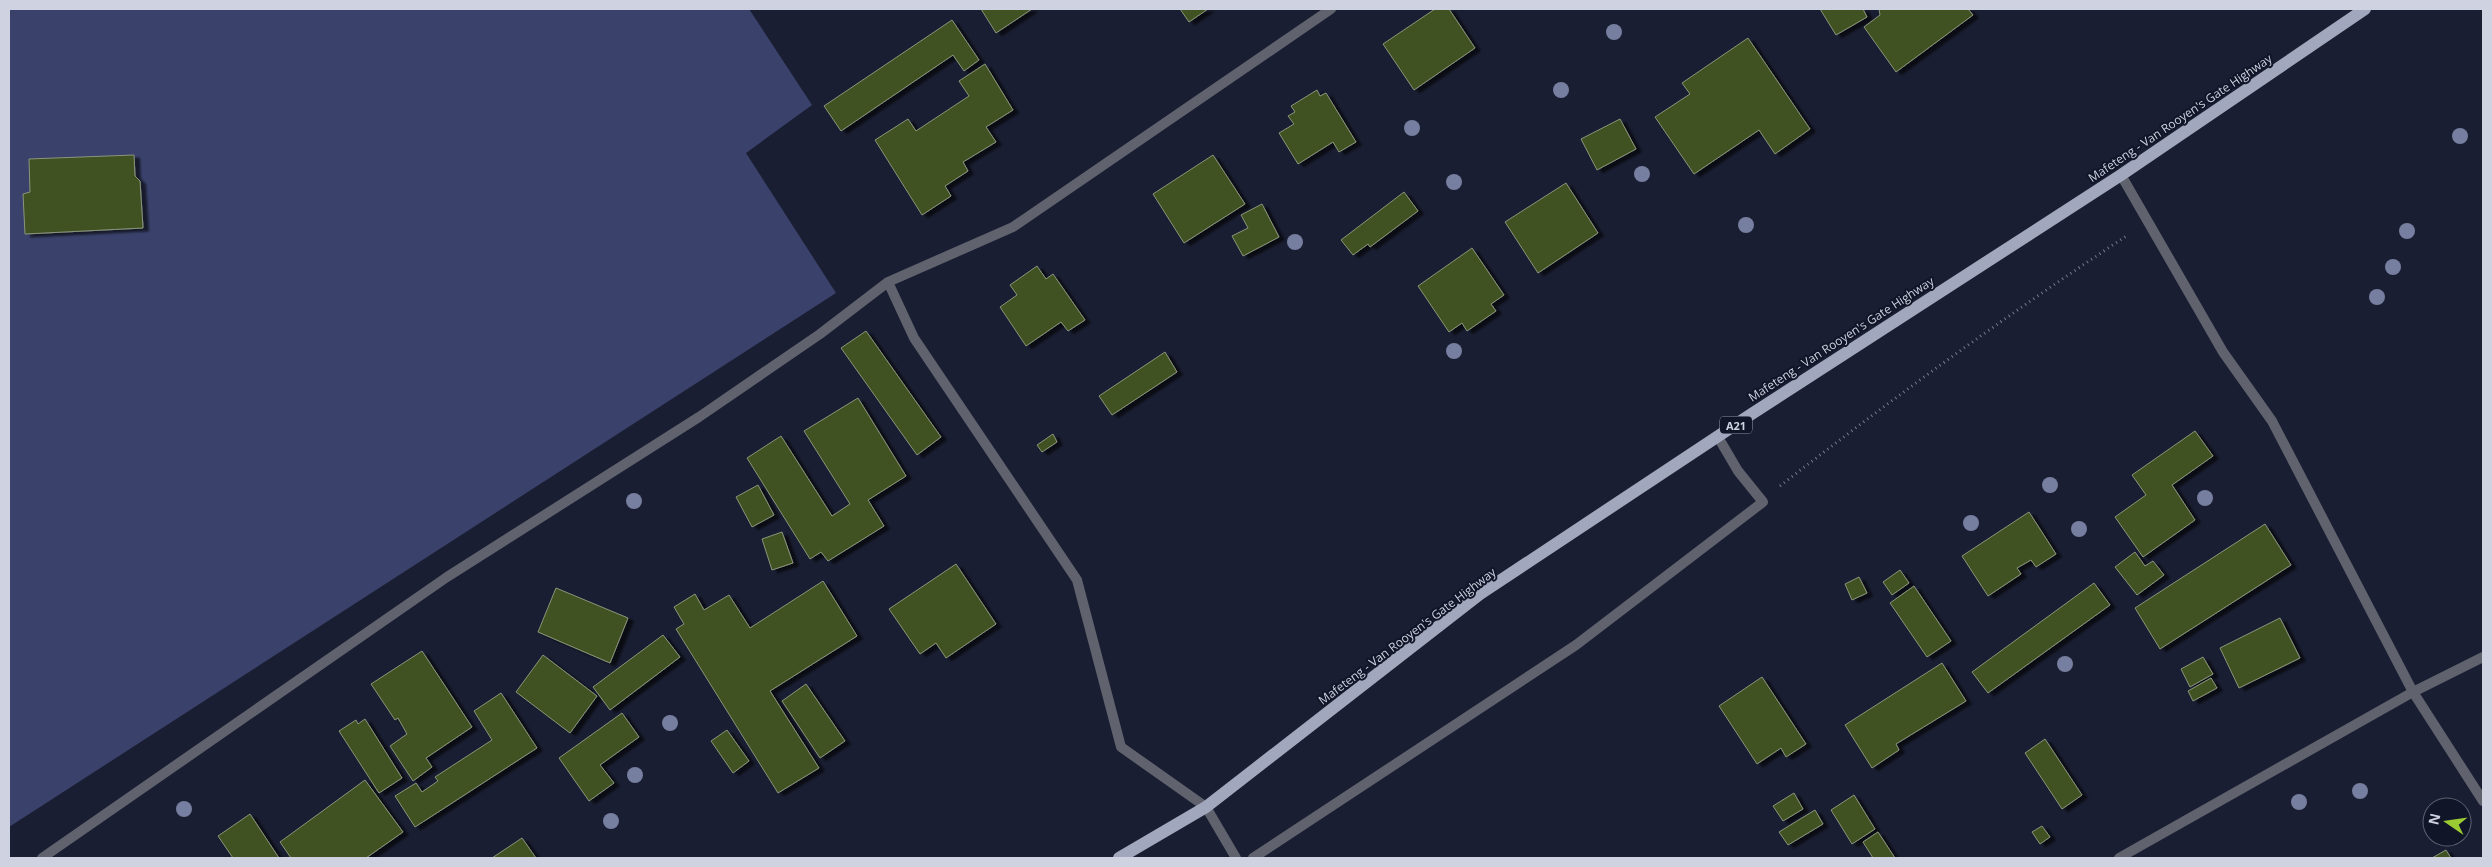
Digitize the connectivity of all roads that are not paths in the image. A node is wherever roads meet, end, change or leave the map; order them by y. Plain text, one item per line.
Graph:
1 (1332, 9) edge
2 (2365, 9) edge
3 (2121, 175) junction
4 (888, 282) junction
5 (1718, 437) junction
6 (2483, 657) edge
7 (2414, 692) junction
8 (2483, 801) edge
9 (1206, 807) junction
10 (42, 858) edge
11 (1120, 858) edge
12 (1236, 858) edge
13 (1253, 858) edge
14 (2119, 858) edge

1 - 4 street
2 - 3 main road, Mafeteng - Van Rooyen's Gate Highway / A21
3 - 5 main road, Mafeteng - Van Rooyen's Gate Highway / A21
3 - 7 street
4 - 9 street
4 - 10 street
5 - 9 main road, Mafeteng - Van Rooyen's Gate Highway / A21
5 - 13 street
6 - 7 street
7 - 8 street
7 - 14 street
9 - 11 main road, Mafeteng - Van Rooyen's Gate Highway / A21
9 - 12 street

